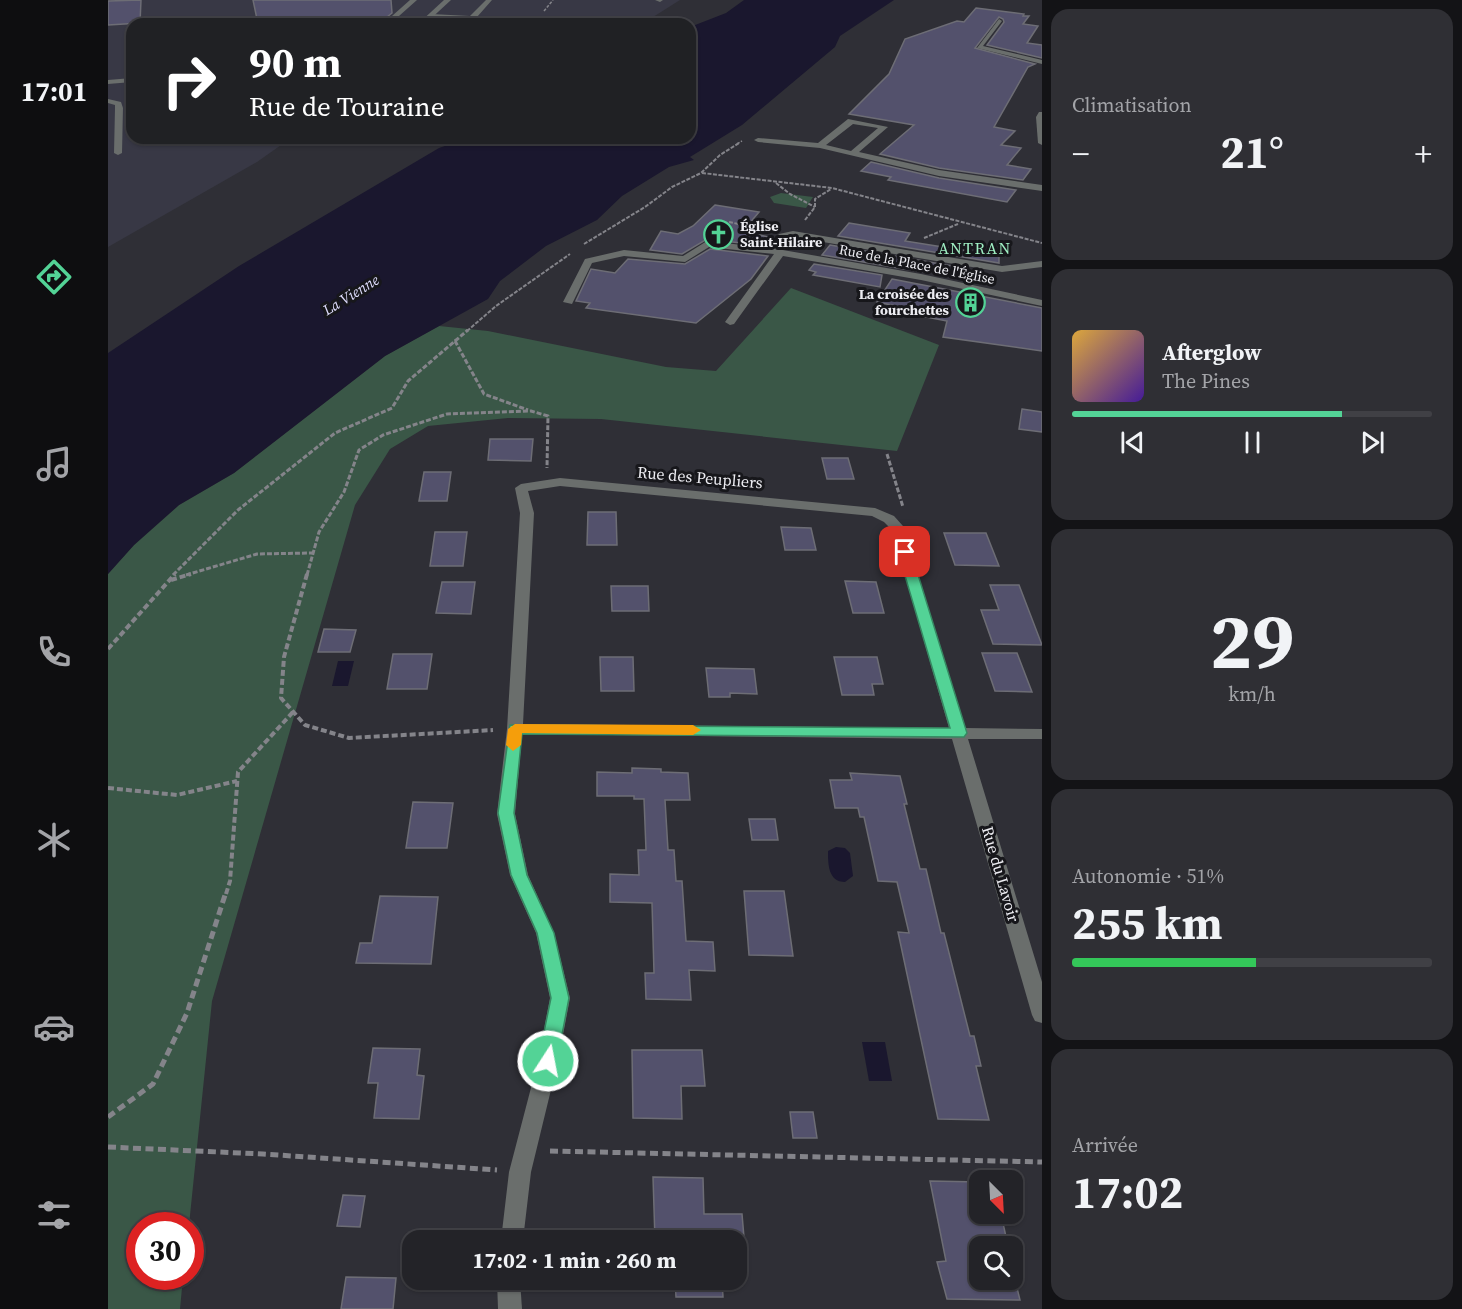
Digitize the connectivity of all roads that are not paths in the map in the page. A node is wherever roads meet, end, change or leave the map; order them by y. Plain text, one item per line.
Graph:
1 (414, 0) edge
2 (448, 0) edge
3 (489, 0) edge
4 (431, 16) junction
5 (393, 18) edge
6 (428, 18) edge
7 (472, 18) joint
8 (999, 21) dead end
9 (1042, 62) edge
10 (126, 80) edge
11 (108, 82) edge
12 (108, 101) edge
13 (1042, 114) edge
14 (758, 140) road end
15 (1042, 143) edge
16 (820, 146) junction
17 (118, 153) dead end
18 (854, 153) junction
19 (1042, 188) edge
20 (775, 252) junction
21 (1042, 264) edge
22 (1002, 270) junction
23 (993, 292) junction
24 (568, 302) dead end
25 (1042, 303) edge
26 (730, 322) dead end
27 (515, 729) junction
28 (959, 733) junction
29 (1042, 734) edge
30 (1042, 1015) edge
31 (513, 1230) edge
32 (509, 1290) edge
33 (510, 1309) edge

1 - 5 street
2 - 4 street
3 - 7 street
4 - 6 street
4 - 7 street
8 - 9 street
10 - 11 street
12 - 17 street
13 - 15 street
14 - 16 street
16 - 18 street
16 - 18 street
18 - 19 street
20 - 22 street
20 - 23 street, Rue de la Place de l'Église
20 - 24 street, Rue de la Place de l'Église
20 - 26 street
21 - 22 street
22 - 23 street
23 - 25 street, Rue de la Place de l'Église
27 - 28 street
27 - 28 street, Rue des Peupliers
27 - 31 street
28 - 29 street
28 - 30 street, Rue du Lavoir
32 - 33 street

